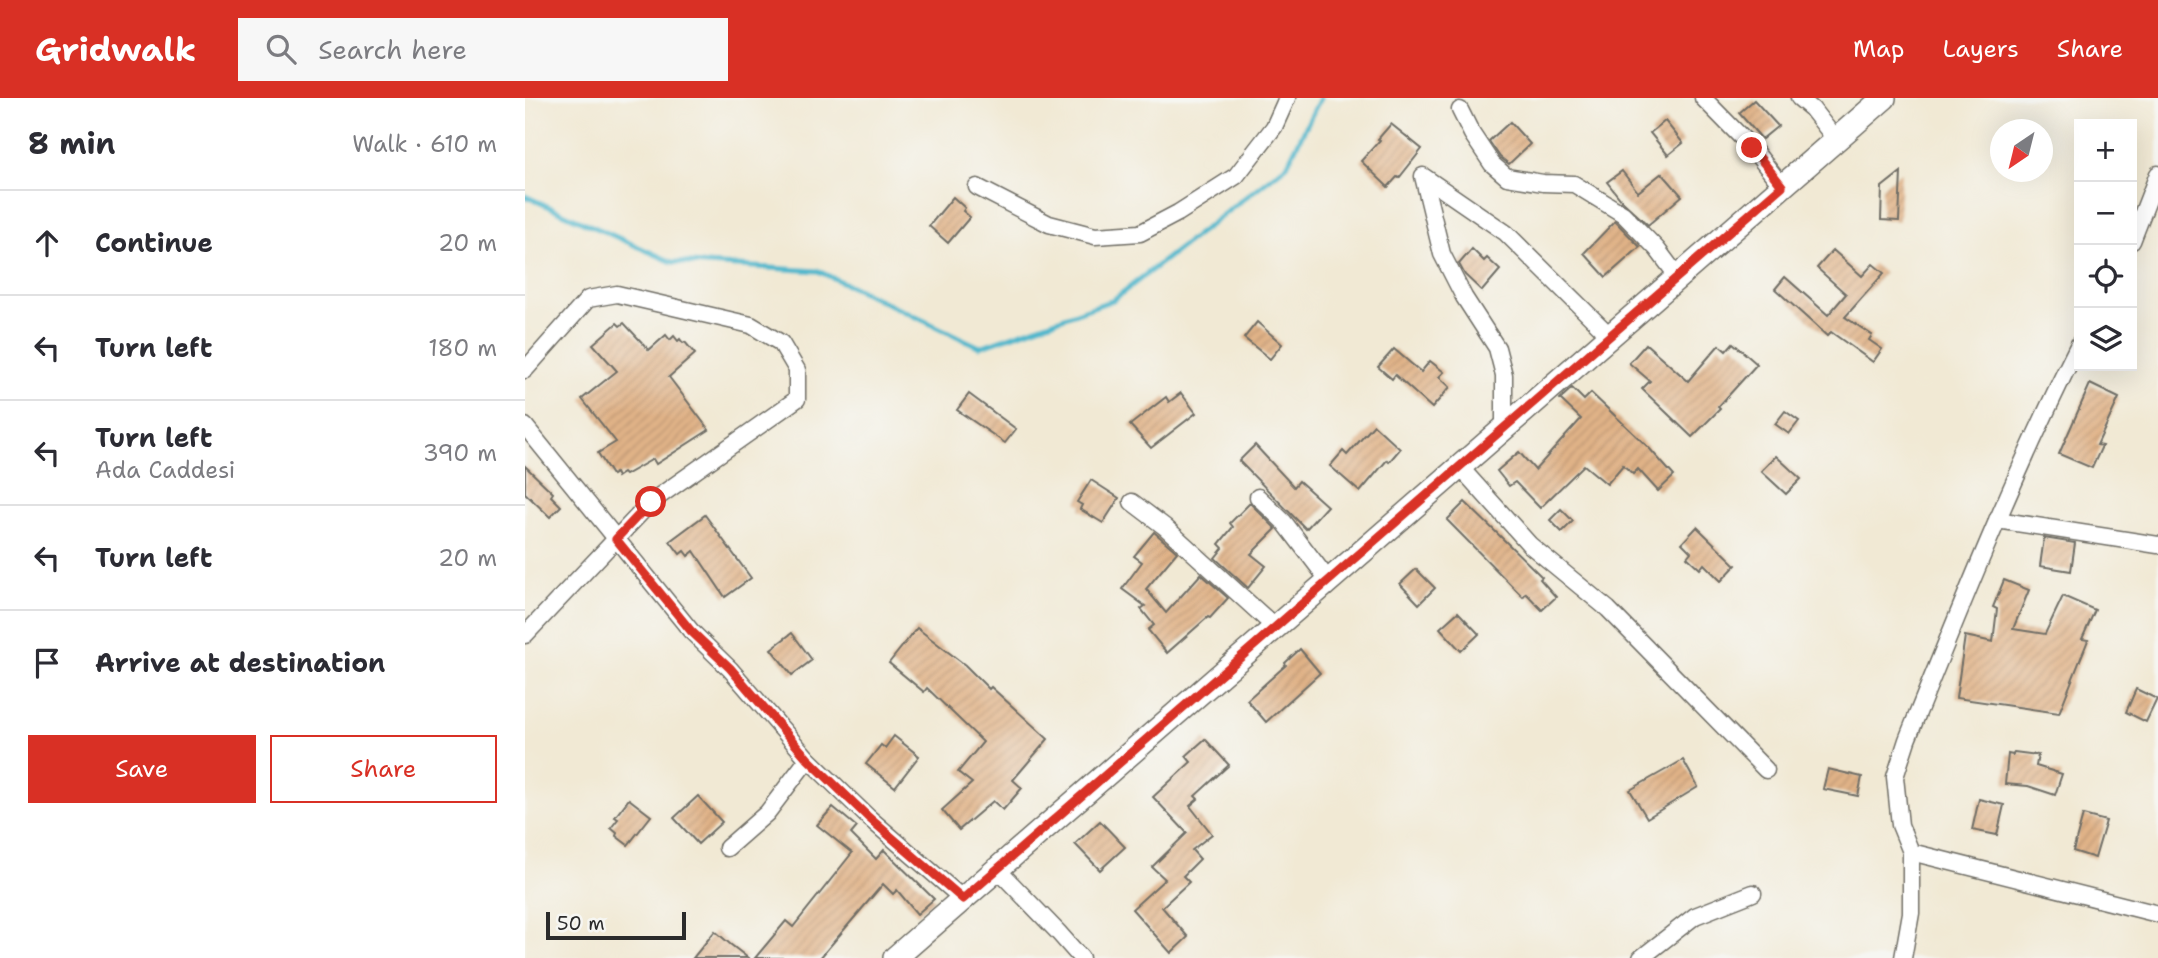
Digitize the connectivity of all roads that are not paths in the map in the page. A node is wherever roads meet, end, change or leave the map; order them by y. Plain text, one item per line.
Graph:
1 (1287, 98) edge
2 (1703, 98) edge
3 (1800, 98) edge
4 (1884, 98) edge
5 (1460, 110) dead end
6 (1836, 140) junction
7 (2158, 174) edge
8 (1782, 186) junction
9 (977, 187) dead end
10 (2137, 229) edge
11 (1678, 277) junction
12 (1610, 337) junction
13 (2074, 354) edge
14 (525, 370) edge
15 (525, 426) edge
16 (1504, 429) junction
17 (1459, 467) junction
18 (1258, 497) dead end
19 (1132, 502) dead end
20 (1997, 520) junction
21 (616, 539) junction
22 (2158, 545) edge
23 (1329, 581) junction
24 (1275, 627) junction
25 (525, 635) edge
26 (808, 759) junction
27 (1766, 770) dead end
28 (727, 848) dead end
29 (1911, 852) junction
30 (997, 869) junction
31 (1753, 893) dead end
32 (963, 899) junction
33 (2158, 914) edge
34 (895, 958) edge
35 (1080, 958) edge
36 (1641, 958) edge
37 (1903, 958) edge

1 - 9 street
2 - 8 street
3 - 6 street
4 - 6 main road
5 - 11 street
6 - 8 main road
7 - 10 street
8 - 11 main road
11 - 12 main road
12 - 16 main road
12 - 16 street
13 - 20 street
14 - 21 street
15 - 21 street
16 - 17 main road
17 - 23 main road
17 - 27 street
18 - 23 street
19 - 24 street
20 - 22 street
20 - 29 street
21 - 25 street
21 - 26 street
23 - 24 main road
24 - 30 main road
26 - 28 street
26 - 32 street
29 - 33 street
29 - 37 street
30 - 32 main road
30 - 35 street
31 - 36 street
32 - 34 main road

